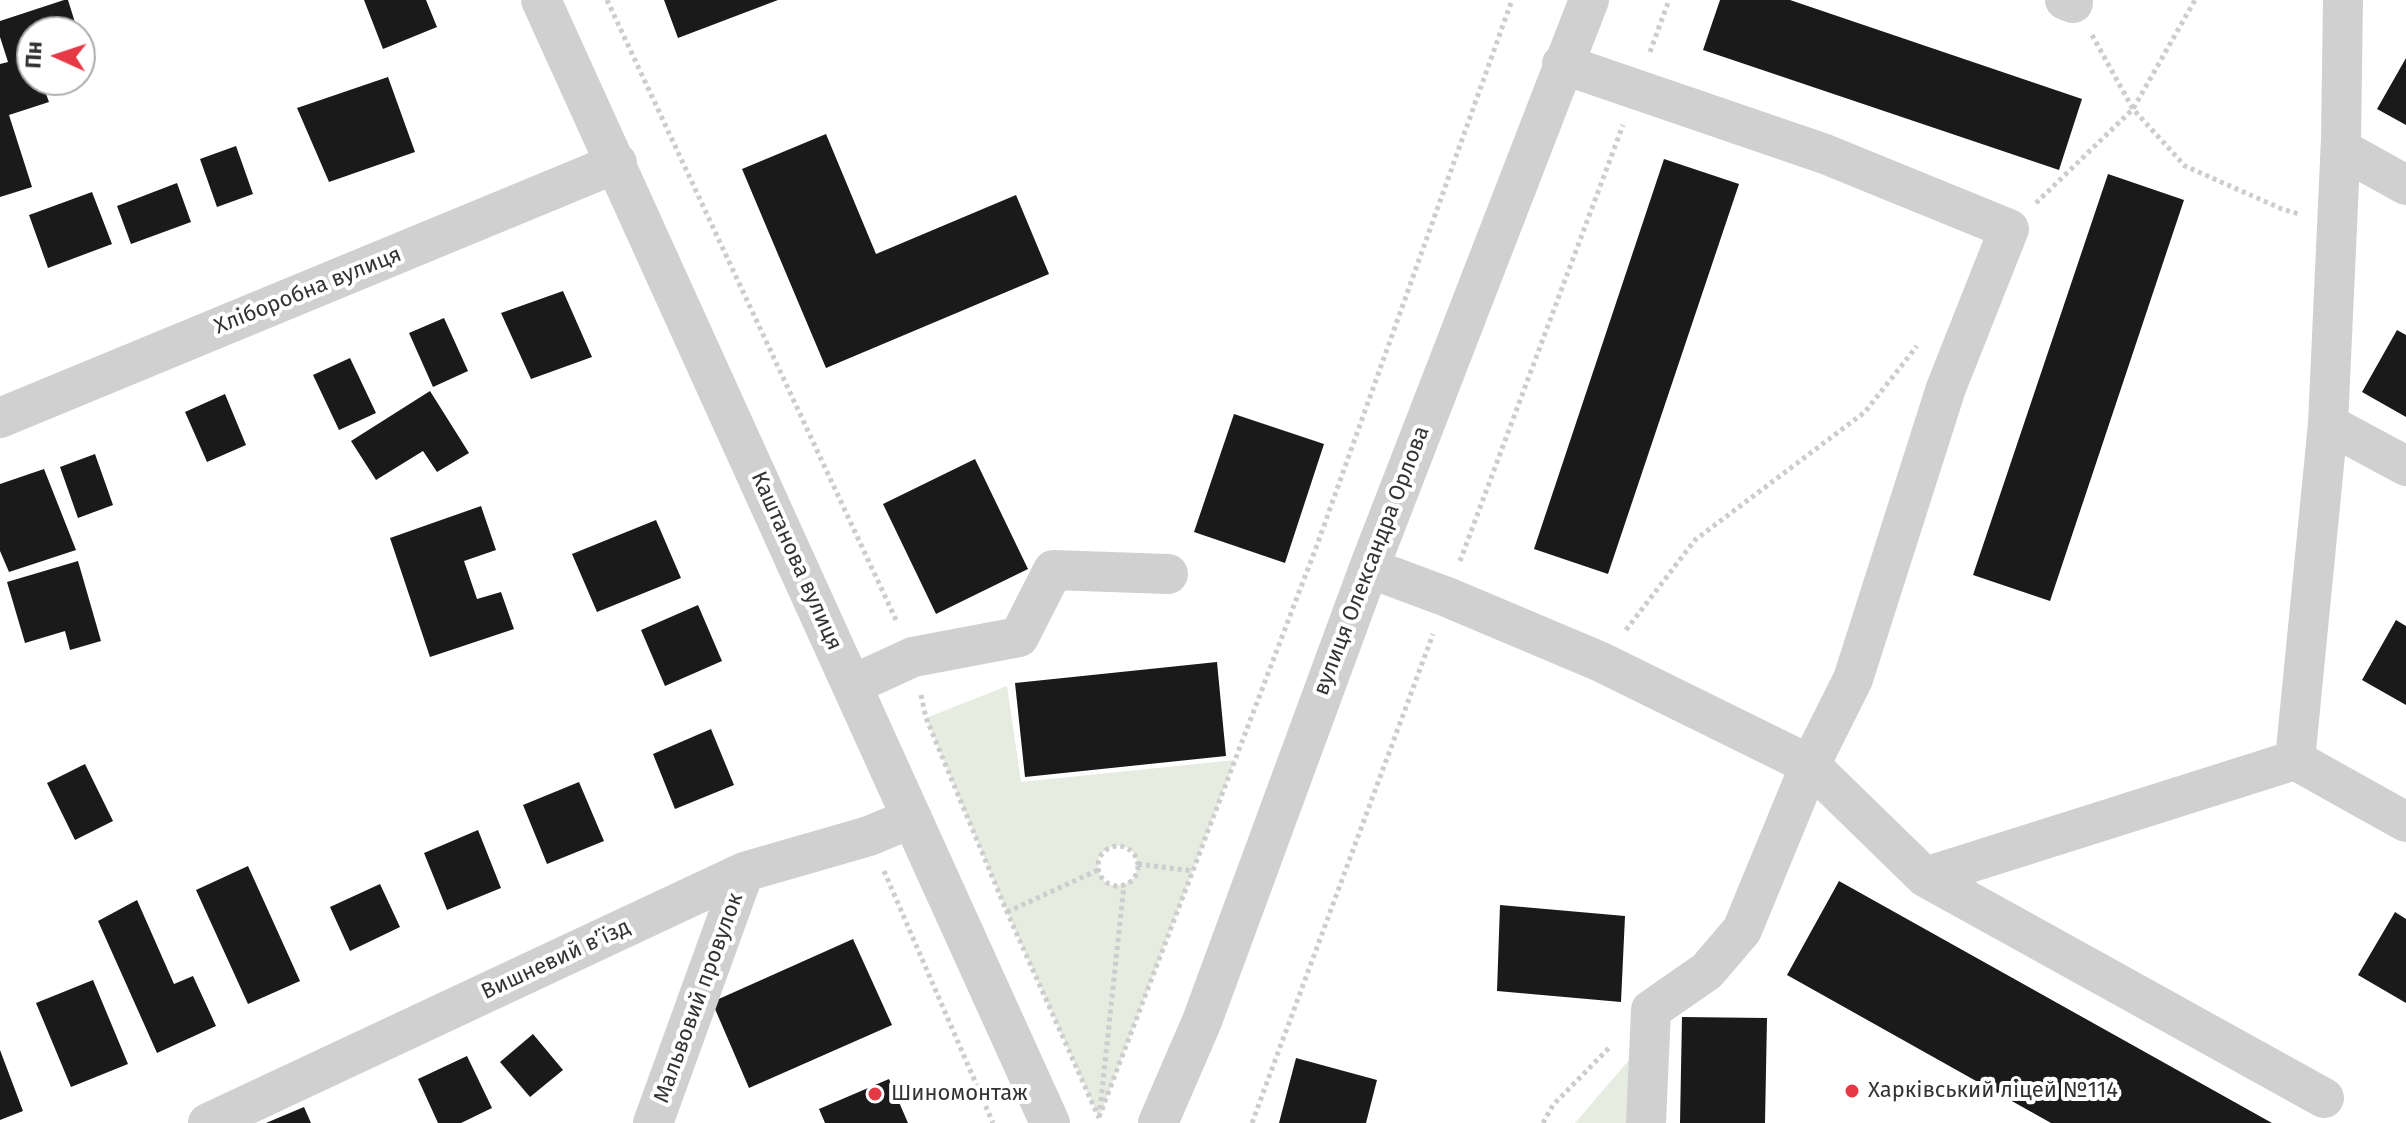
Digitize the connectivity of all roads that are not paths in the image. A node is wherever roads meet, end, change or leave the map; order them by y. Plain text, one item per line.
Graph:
1 (541, 0) edge
2 (1589, 0) edge
3 (2343, 0) edge
4 (1562, 64) junction
5 (2341, 149) junction
6 (617, 163) junction
7 (2406, 185) edge
8 (0, 418) edge
9 (2328, 424) junction
10 (2406, 466) edge
11 (1369, 568) junction
12 (1168, 574) dead end
13 (852, 685) junction
14 (2295, 760) junction
15 (1810, 765) junction
16 (912, 818) junction
17 (2406, 822) edge
18 (744, 872) junction
19 (1925, 877) junction
20 (2324, 1098) dead end
21 (208, 1123) edge
22 (653, 1123) edge
23 (1050, 1123) edge
24 (1158, 1123) edge
25 (1646, 1123) edge

1 - 6 street, Каштанова вулиця
2 - 4 street, вулиця Олександра Орлова
3 - 5 street
4 - 11 street, вулиця Олександра Орлова
4 - 15 street
5 - 7 street
5 - 9 street
6 - 8 street, Хліборобна вулиця
6 - 13 street, Каштанова вулиця
9 - 10 street
9 - 14 street
11 - 15 street
11 - 24 street, вулиця Олександра Орлова
12 - 13 street
13 - 16 street, Каштанова вулиця
14 - 17 street
14 - 19 street
15 - 19 street
15 - 25 street
16 - 18 street, Вишневий в’їзд
16 - 23 street, Каштанова вулиця
18 - 21 street, Вишневий в’їзд
18 - 22 street, Мальвовий провулок
19 - 20 street

